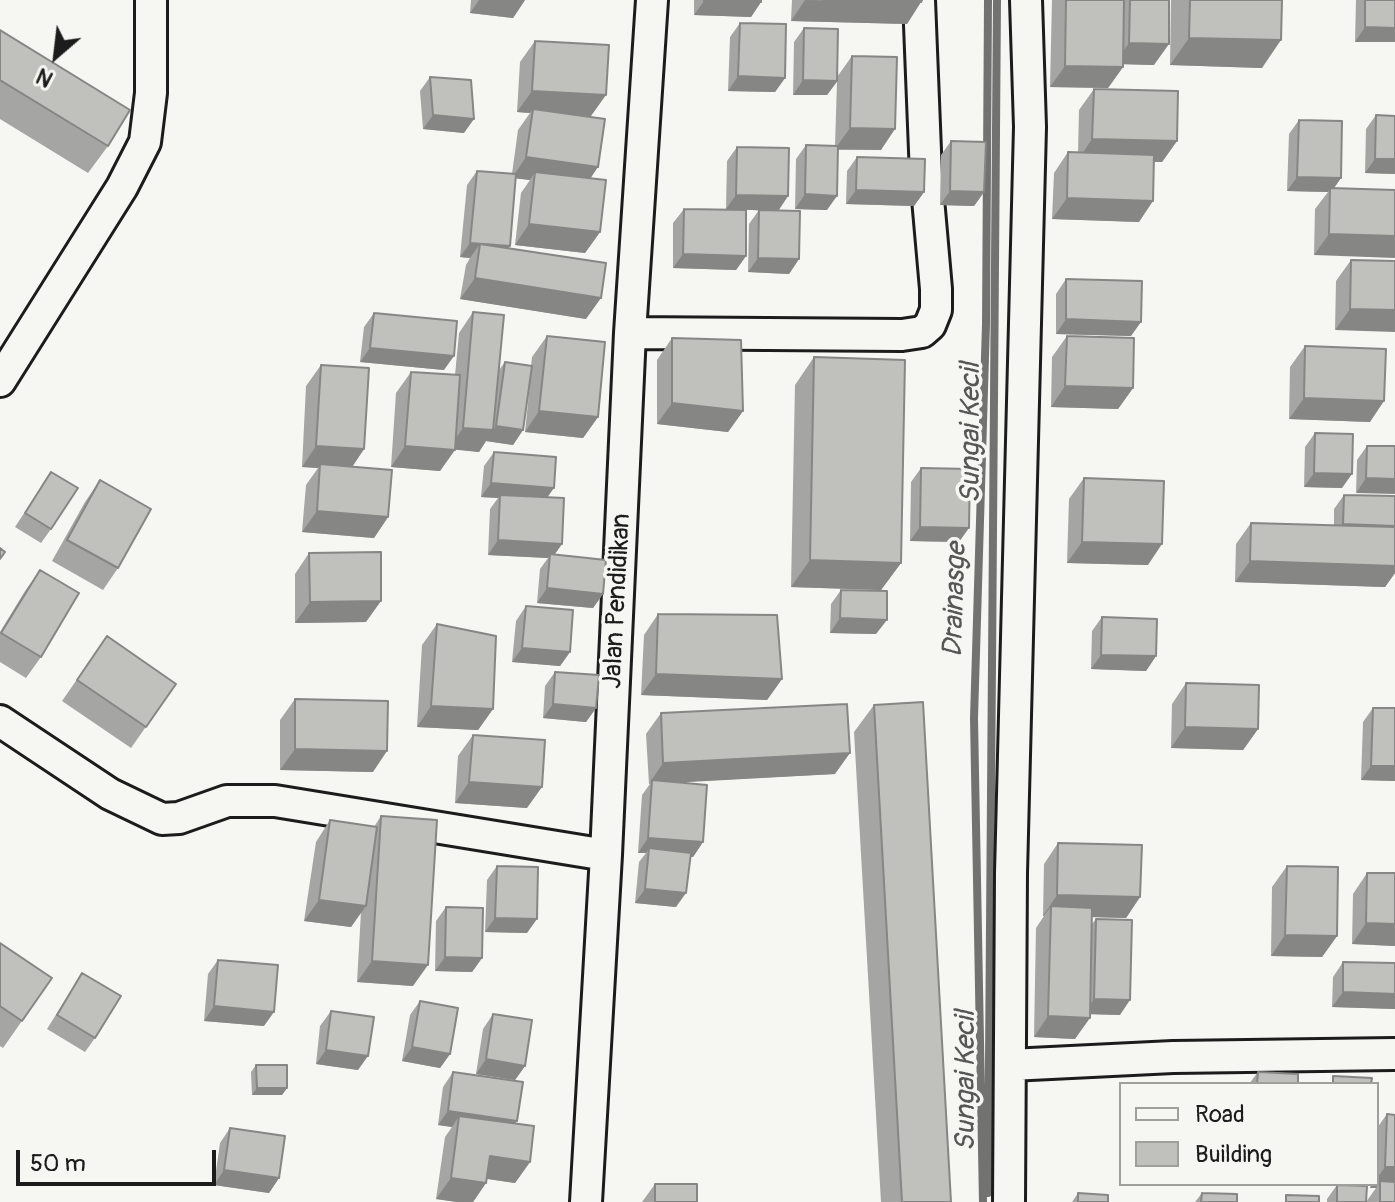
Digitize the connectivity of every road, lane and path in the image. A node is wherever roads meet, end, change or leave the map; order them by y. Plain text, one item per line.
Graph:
1 (151, 0) edge
2 (652, 0) edge
3 (919, 0) edge
4 (1026, 0) edge
5 (630, 333) junction
6 (0, 381) edge
7 (0, 721) edge
8 (606, 855) junction
9 (1395, 1054) edge
10 (1010, 1065) junction
11 (586, 1202) edge
12 (1009, 1202) edge

1 - 6 street
2 - 5 street, Jalan Pendidikan
3 - 5 street
4 - 10 street
5 - 8 street, Jalan Pendidikan
7 - 8 street
8 - 11 street, Jalan Pendidikan
9 - 10 street
10 - 12 street

